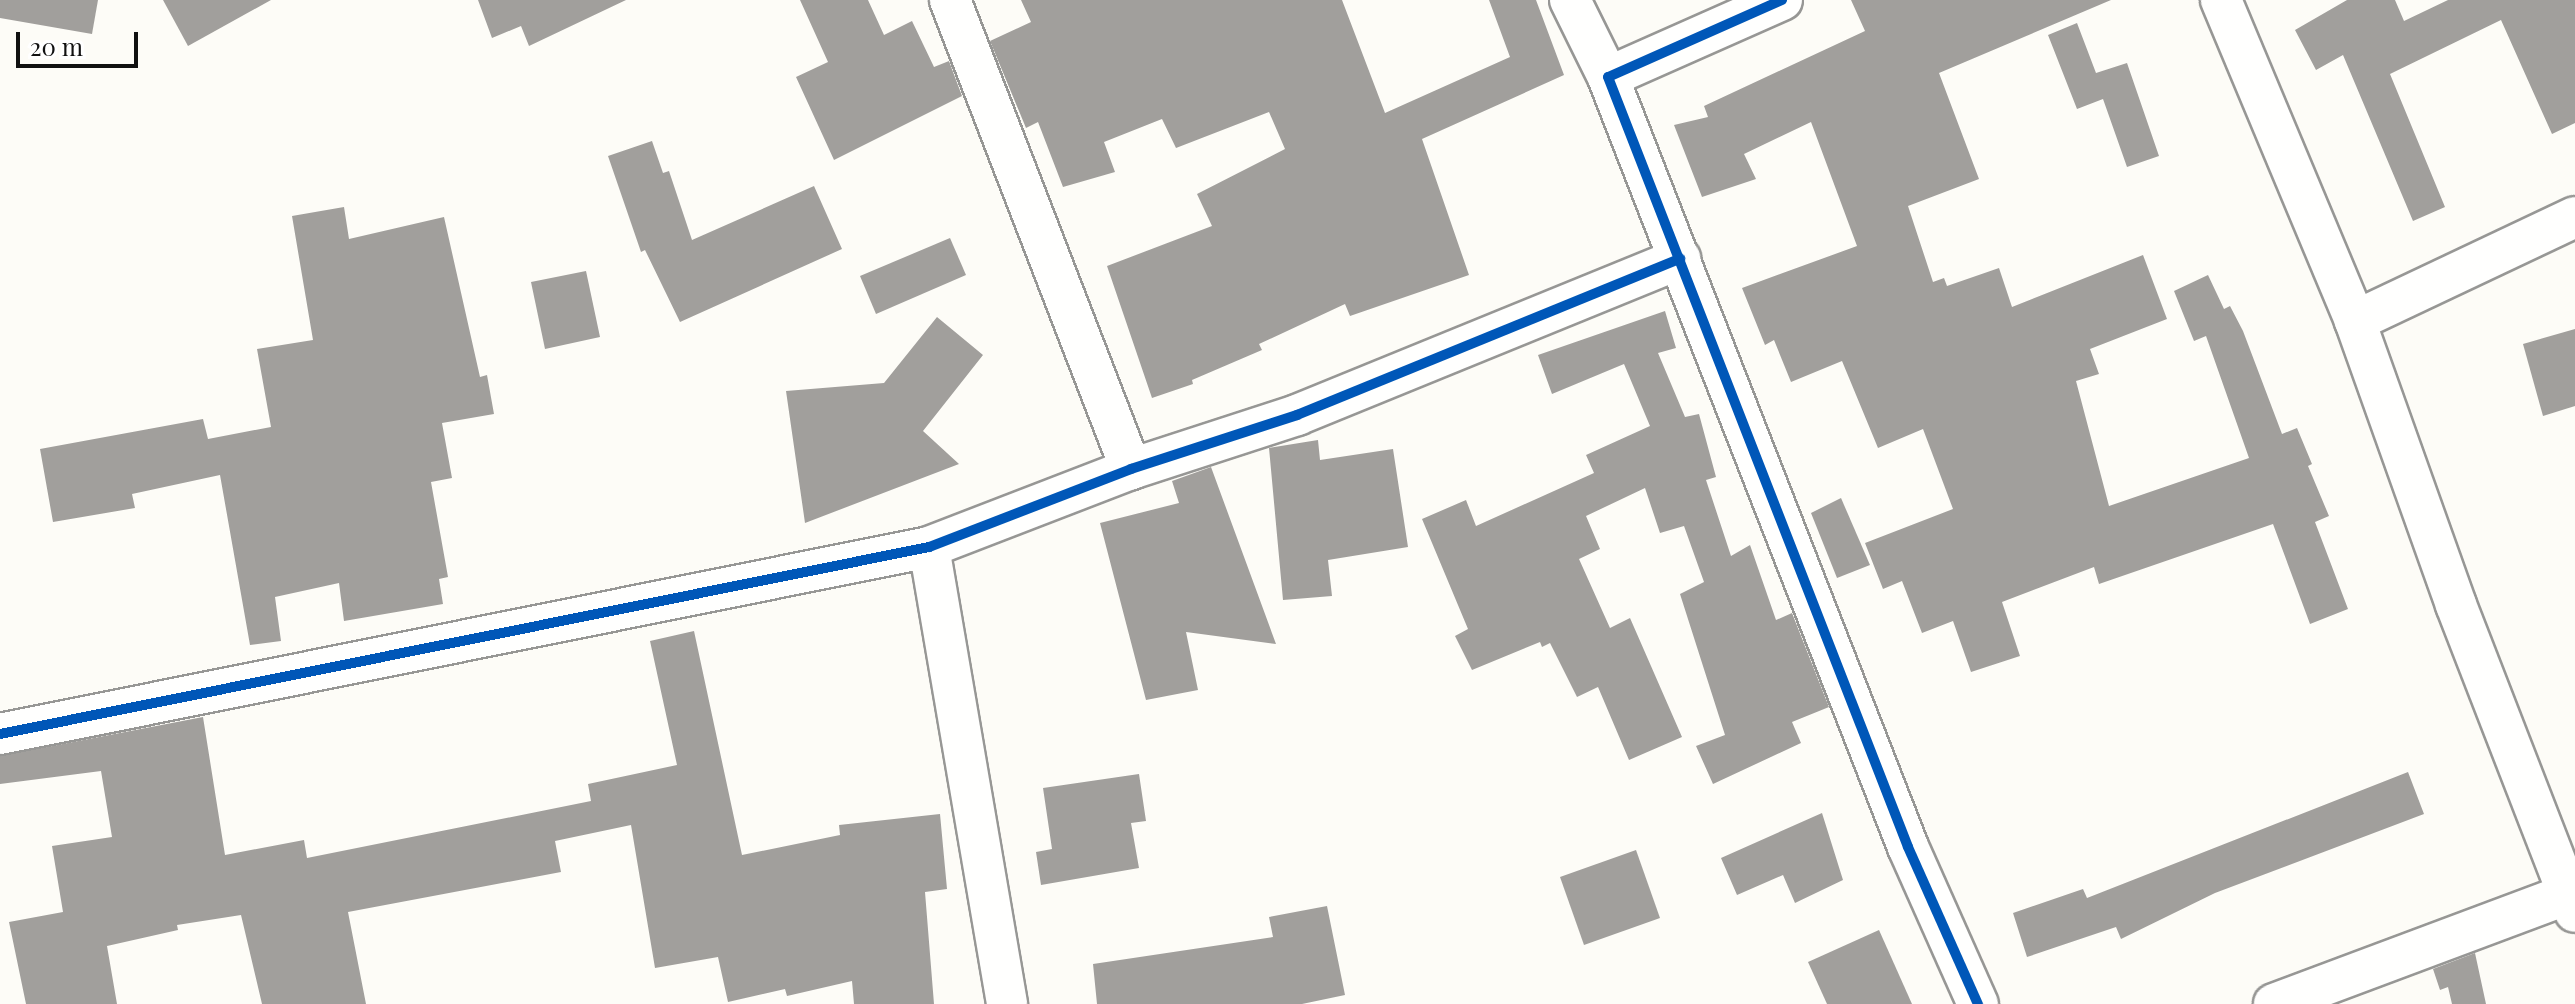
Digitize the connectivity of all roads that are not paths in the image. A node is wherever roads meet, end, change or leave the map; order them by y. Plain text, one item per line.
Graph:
1 (950, 0) edge
2 (1570, 0) edge
3 (1782, 0) edge
4 (2221, 0) edge
5 (1608, 77) junction
6 (2575, 217) edge
7 (1680, 259) junction
8 (2355, 321) junction
9 (1131, 469) junction
10 (929, 547) junction
11 (0, 734) edge
12 (2572, 903) edge
13 (1007, 1004) edge
14 (1978, 1004) edge
15 (2274, 1004) edge

1 - 9 street
2 - 5 street
3 - 5 street
4 - 8 street
5 - 7 street
6 - 8 street
7 - 9 street
7 - 14 street
8 - 12 street
9 - 10 street
10 - 11 street
10 - 13 street
12 - 15 street

